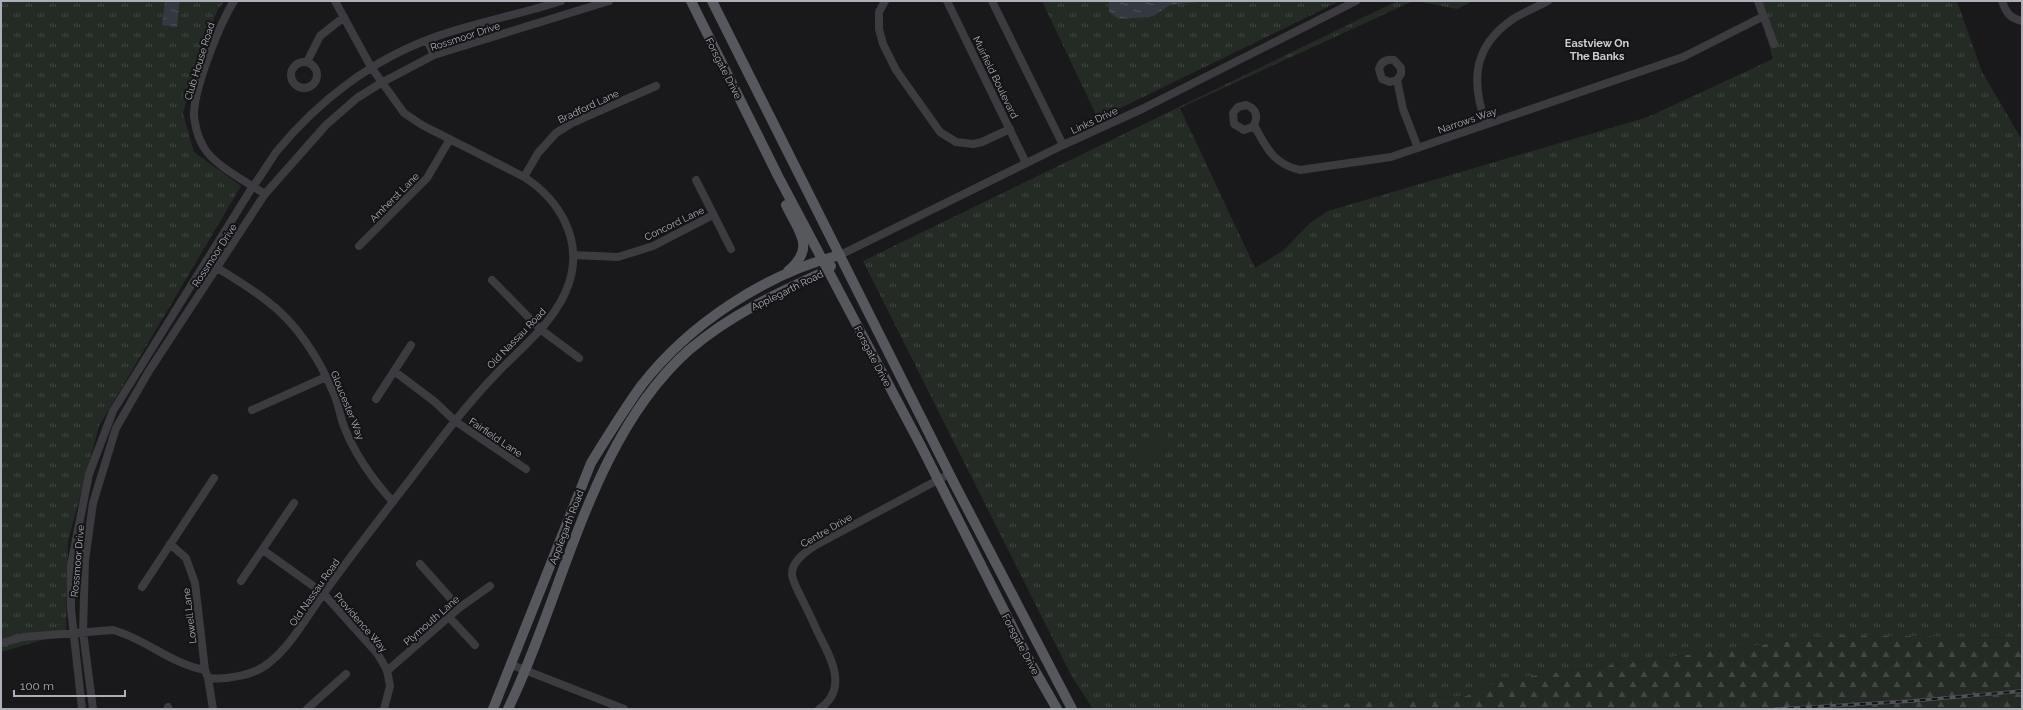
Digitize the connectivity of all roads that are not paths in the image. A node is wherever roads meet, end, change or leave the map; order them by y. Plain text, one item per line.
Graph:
1 (234, 1) edge
2 (335, 1) edge
3 (691, 1) edge
4 (712, 1) edge
5 (947, 1) edge
6 (992, 1) edge
7 (1356, 1) edge
8 (1548, 1) edge
9 (1758, 1) edge
10 (2002, 1) edge
11 (557, 2) edge
12 (608, 2) edge
13 (883, 2) edge
14 (1764, 16) junction
15 (344, 17) junction
16 (556, 18) junction
17 (2022, 21) edge
18 (427, 40) junction
19 (1774, 44) dead end
20 (434, 55) junction
21 (307, 62) dead end
22 (371, 67) junction
23 (1397, 80) dead end
24 (381, 82) junction
25 (656, 86) dead end
26 (1486, 124) junction
27 (1252, 127) dead end
28 (1010, 129) junction
29 (450, 139) junction
30 (1062, 145) junction
31 (1418, 148) junction
32 (1026, 163) junction
33 (778, 176) junction
34 (524, 177) junction
35 (696, 180) dead end
36 (253, 186) junction
37 (265, 194) junction
38 (713, 215) junction
39 (359, 246) dead end
40 (731, 249) dead end
41 (573, 255) junction
42 (840, 255) junction
43 (823, 260) junction
44 (206, 261) junction
45 (218, 268) junction
46 (828, 270) junction
47 (786, 273) junction
48 (492, 280) dead end
49 (540, 328) junction
50 (411, 345) dead end
51 (579, 358) dead end
52 (394, 371) junction
53 (326, 377) junction
54 (376, 399) dead end
55 (252, 410) dead end
56 (455, 421) junction
57 (526, 469) dead end
58 (949, 474) junction
59 (214, 478) dead end
60 (938, 480) junction
61 (393, 502) junction
62 (294, 503) dead end
63 (170, 544) junction
64 (263, 550) junction
65 (420, 564) dead end
66 (241, 581) dead end
67 (490, 586) dead end
68 (142, 587) dead end
69 (323, 593) junction
70 (459, 608) junction
71 (449, 617) junction
72 (83, 632) junction
73 (73, 633) junction
74 (1, 643) edge
75 (475, 645) dead end
76 (512, 665) junction
77 (205, 670) junction
78 (387, 671) junction
79 (526, 672) junction
80 (346, 674) dead end
81 (208, 678) junction
82 (82, 709) edge
83 (93, 709) edge
84 (212, 709) edge
85 (307, 709) edge
86 (384, 709) edge
87 (493, 709) edge
88 (508, 709) edge
89 (624, 709) edge
90 (819, 709) edge
91 (1057, 709) edge
92 (1072, 709) edge

1 - 36 street, Club House Road
2 - 15 street, Old Nassau Road
3 - 33 main road, Forsgate Drive
4 - 42 main road, Forsgate Drive
5 - 28 street, Muirfield Boulevard
6 - 30 street
7 - 30 street, Links Drive
8 - 26 street
9 - 14 street
10 - 17 street
11 - 16 street
11 - 18 street, Rossmoor Drive
12 - 16 street, Rossmoor Drive
13 - 28 street
14 - 19 street
14 - 26 street, Narrows Way
15 - 21 street
15 - 22 street, Old Nassau Road
16 - 20 street, Rossmoor Drive
18 - 20 street
18 - 22 street, Rossmoor Drive
20 - 24 street, Rossmoor Drive
22 - 24 street, Old Nassau Road
22 - 36 street, Rossmoor Drive
23 - 31 street
24 - 29 street, Old Nassau Road
24 - 37 street, Rossmoor Drive
25 - 34 street, Bradford Lane
26 - 31 street, Narrows Way
27 - 31 street, Narrows Way
28 - 32 street, Muirfield Boulevard
29 - 34 street, Old Nassau Road
29 - 39 street, Amherst Lane
30 - 32 street, Links Drive
32 - 42 street, Links Drive
33 - 43 main road, Forsgate Drive
33 - 47 main road
34 - 41 street, Old Nassau Road
35 - 38 street
36 - 37 street, Club House Road
36 - 44 street, Rossmoor Drive
37 - 45 street, Rossmoor Drive
38 - 40 street
38 - 41 street, Concord Lane
41 - 49 street, Old Nassau Road
42 - 43 main road, Applegarth Road
42 - 46 main road, Applegarth Road
42 - 58 main road, Forsgate Drive
43 - 46 main road, Forsgate Drive
43 - 47 main road, Applegarth Road
44 - 45 street, Gloucester Way
44 - 73 street, Rossmoor Drive
45 - 53 street, Gloucester Way
45 - 72 street, Rossmoor Drive
46 - 60 main road, Forsgate Drive
46 - 79 main road, Applegarth Road
47 - 76 main road, Applegarth Road
48 - 49 street
49 - 51 street
49 - 56 street, Old Nassau Road
50 - 52 street
52 - 54 street
52 - 56 street, Fairfield Lane
53 - 55 street
53 - 61 street, Gloucester Way
56 - 57 street, Fairfield Lane
56 - 61 street, Old Nassau Road
58 - 60 street, Centre Drive
58 - 92 main road, Forsgate Drive
59 - 63 street
60 - 90 street, Centre Drive
60 - 91 main road, Forsgate Drive
61 - 69 street, Old Nassau Road
62 - 64 street
63 - 68 street
63 - 77 street, Lowell Lane
64 - 66 street
64 - 69 street, Providence Way
65 - 70 street
67 - 70 street, Plymouth Lane
69 - 78 street, Providence Way
69 - 81 street, Old Nassau Road
70 - 71 street, Plymouth Lane
71 - 75 street
71 - 78 street, Plymouth Lane
72 - 73 street
72 - 77 street
72 - 83 street, Rossmoor Drive
73 - 74 street
73 - 82 street, Rossmoor Drive
76 - 79 street
76 - 87 main road, Applegarth Road
77 - 81 street, Lowell Lane
78 - 86 street, Providence Way
79 - 88 main road, Applegarth Road
79 - 89 street
80 - 85 street
81 - 84 street

